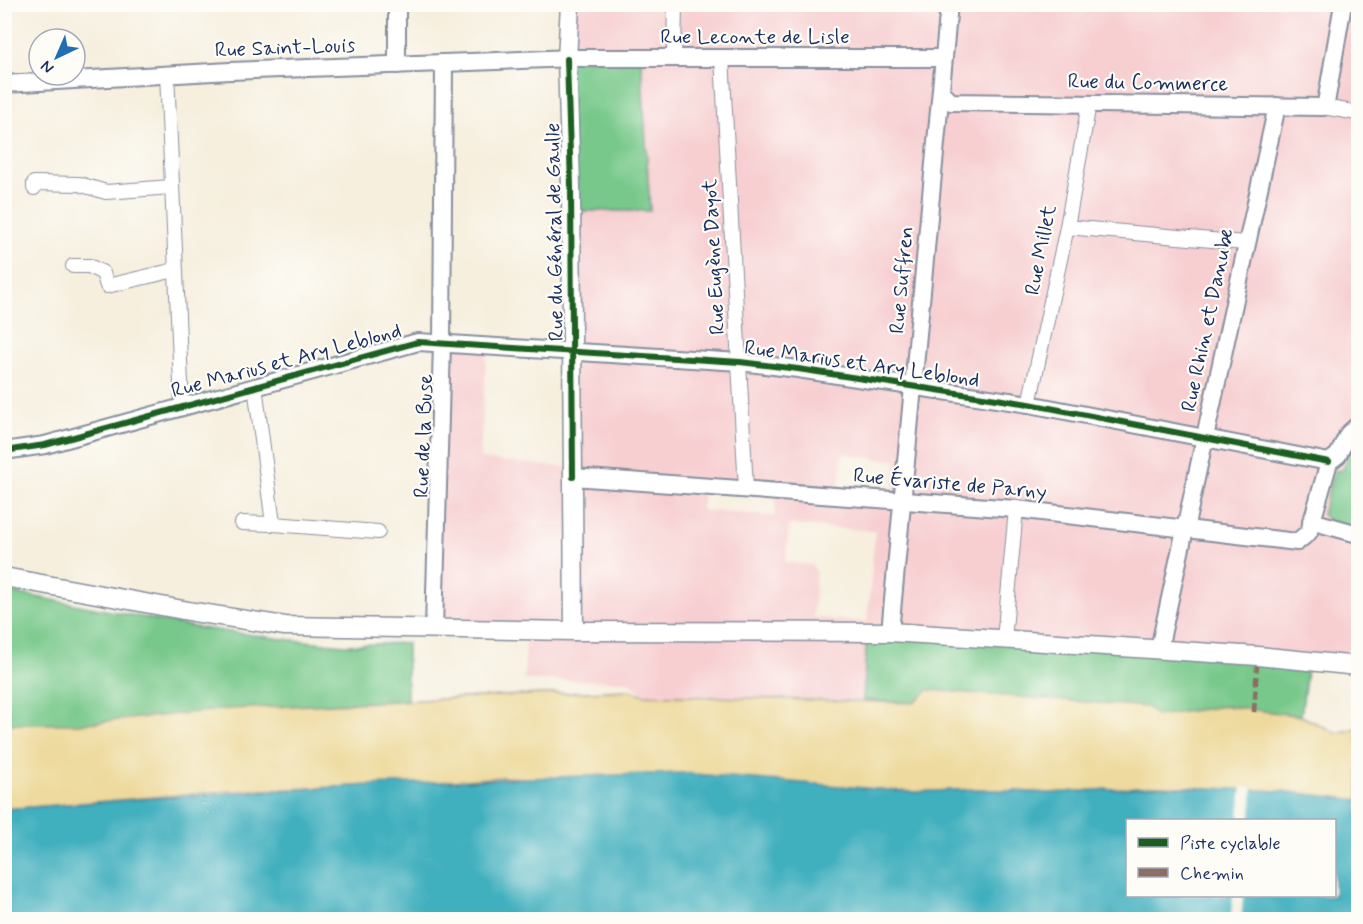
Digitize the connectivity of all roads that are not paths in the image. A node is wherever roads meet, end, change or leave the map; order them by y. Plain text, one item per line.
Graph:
1 (397, 4) edge
2 (570, 4) edge
3 (675, 4) edge
4 (949, 4) edge
5 (1343, 4) edge
6 (567, 58) junction
7 (674, 58) junction
8 (722, 58) junction
9 (943, 58) junction
10 (444, 63) junction
11 (398, 65) junction
12 (167, 74) junction
13 (4, 84) edge
14 (941, 92) junction
15 (1089, 104) junction
16 (1277, 106) junction
17 (1323, 107) junction
18 (1359, 113) edge
19 (171, 187) junction
20 (33, 188) dead end
21 (1067, 227) junction
22 (1245, 243) junction
23 (73, 266) dead end
24 (175, 270) junction
25 (442, 343) junction
26 (572, 351) junction
27 (740, 362) junction
28 (255, 386) junction
29 (914, 387) junction
30 (1029, 404) junction
31 (182, 405) junction
32 (1359, 424) edge
33 (1205, 437) junction
34 (4, 451) edge
35 (1329, 462) junction
36 (573, 477) junction
37 (746, 489) junction
38 (902, 501) junction
39 (1016, 509) junction
40 (1311, 521) junction
41 (242, 523) dead end
42 (273, 524) junction
43 (1185, 528) junction
44 (378, 532) dead end
45 (1359, 534) edge
46 (4, 577) edge
47 (434, 629) junction
48 (574, 631) junction
49 (890, 632) junction
50 (1004, 640) junction
51 (1159, 649) junction
52 (1359, 666) edge

1 - 11 street
2 - 6 main road, Rue du Général de Gaulle
3 - 7 street
4 - 9 street, Rue Suffren
5 - 17 street
6 - 7 street, Rue Leconte de Lisle
6 - 10 street, Rue Saint-Louis
6 - 26 main road, Rue du Général de Gaulle
7 - 8 street, Rue Leconte de Lisle
8 - 9 street, Rue Leconte de Lisle
8 - 27 street, Rue Eugène Dayot
9 - 14 street, Rue Suffren
10 - 11 street, Rue Saint-Louis
10 - 25 street, Rue de la Buse
11 - 12 street, Rue Saint-Louis
12 - 13 street, Rue Saint-Louis
12 - 19 street
14 - 15 street, Rue du Commerce
14 - 29 street, Rue Suffren
15 - 16 street, Rue du Commerce
15 - 21 street, Rue Millet
16 - 17 street, Rue du Commerce
16 - 22 street, Rue Rhin et Danube
17 - 18 street, Rue du Commerce
19 - 20 street
19 - 24 street
21 - 22 street
21 - 30 street, Rue Millet
22 - 33 street, Rue Rhin et Danube
23 - 24 street
24 - 31 street
25 - 26 street, Rue Marius et Ary Leblond
25 - 28 street, Rue Marius et Ary Leblond
25 - 47 street, Rue de la Buse
26 - 27 street, Rue Marius et Ary Leblond
26 - 36 main road, Rue du Général de Gaulle
27 - 29 street, Rue Marius et Ary Leblond
27 - 37 street, Rue Eugène Dayot
28 - 31 street, Rue Marius et Ary Leblond
28 - 42 street
29 - 30 street, Rue Marius et Ary Leblond
29 - 38 street, Rue Suffren
30 - 33 street, Rue Marius et Ary Leblond
31 - 34 street, Rue Marius et Ary Leblond
32 - 35 street
33 - 35 street, Rue Marius et Ary Leblond
33 - 43 street, Rue Rhin et Danube
35 - 40 street
36 - 37 street, Rue Évariste de Parny
36 - 48 main road, Rue du Général de Gaulle
37 - 38 street, Rue Évariste de Parny
38 - 39 street, Rue Évariste de Parny
38 - 49 street, Rue Suffren
39 - 43 street, Rue Évariste de Parny
39 - 50 street
40 - 43 street, Rue Évariste de Parny
40 - 45 street
41 - 42 street
42 - 44 street
43 - 51 street, Rue Rhin et Danube
46 - 47 main road
47 - 48 main road
48 - 49 main road
49 - 50 main road
50 - 51 main road
51 - 52 main road

